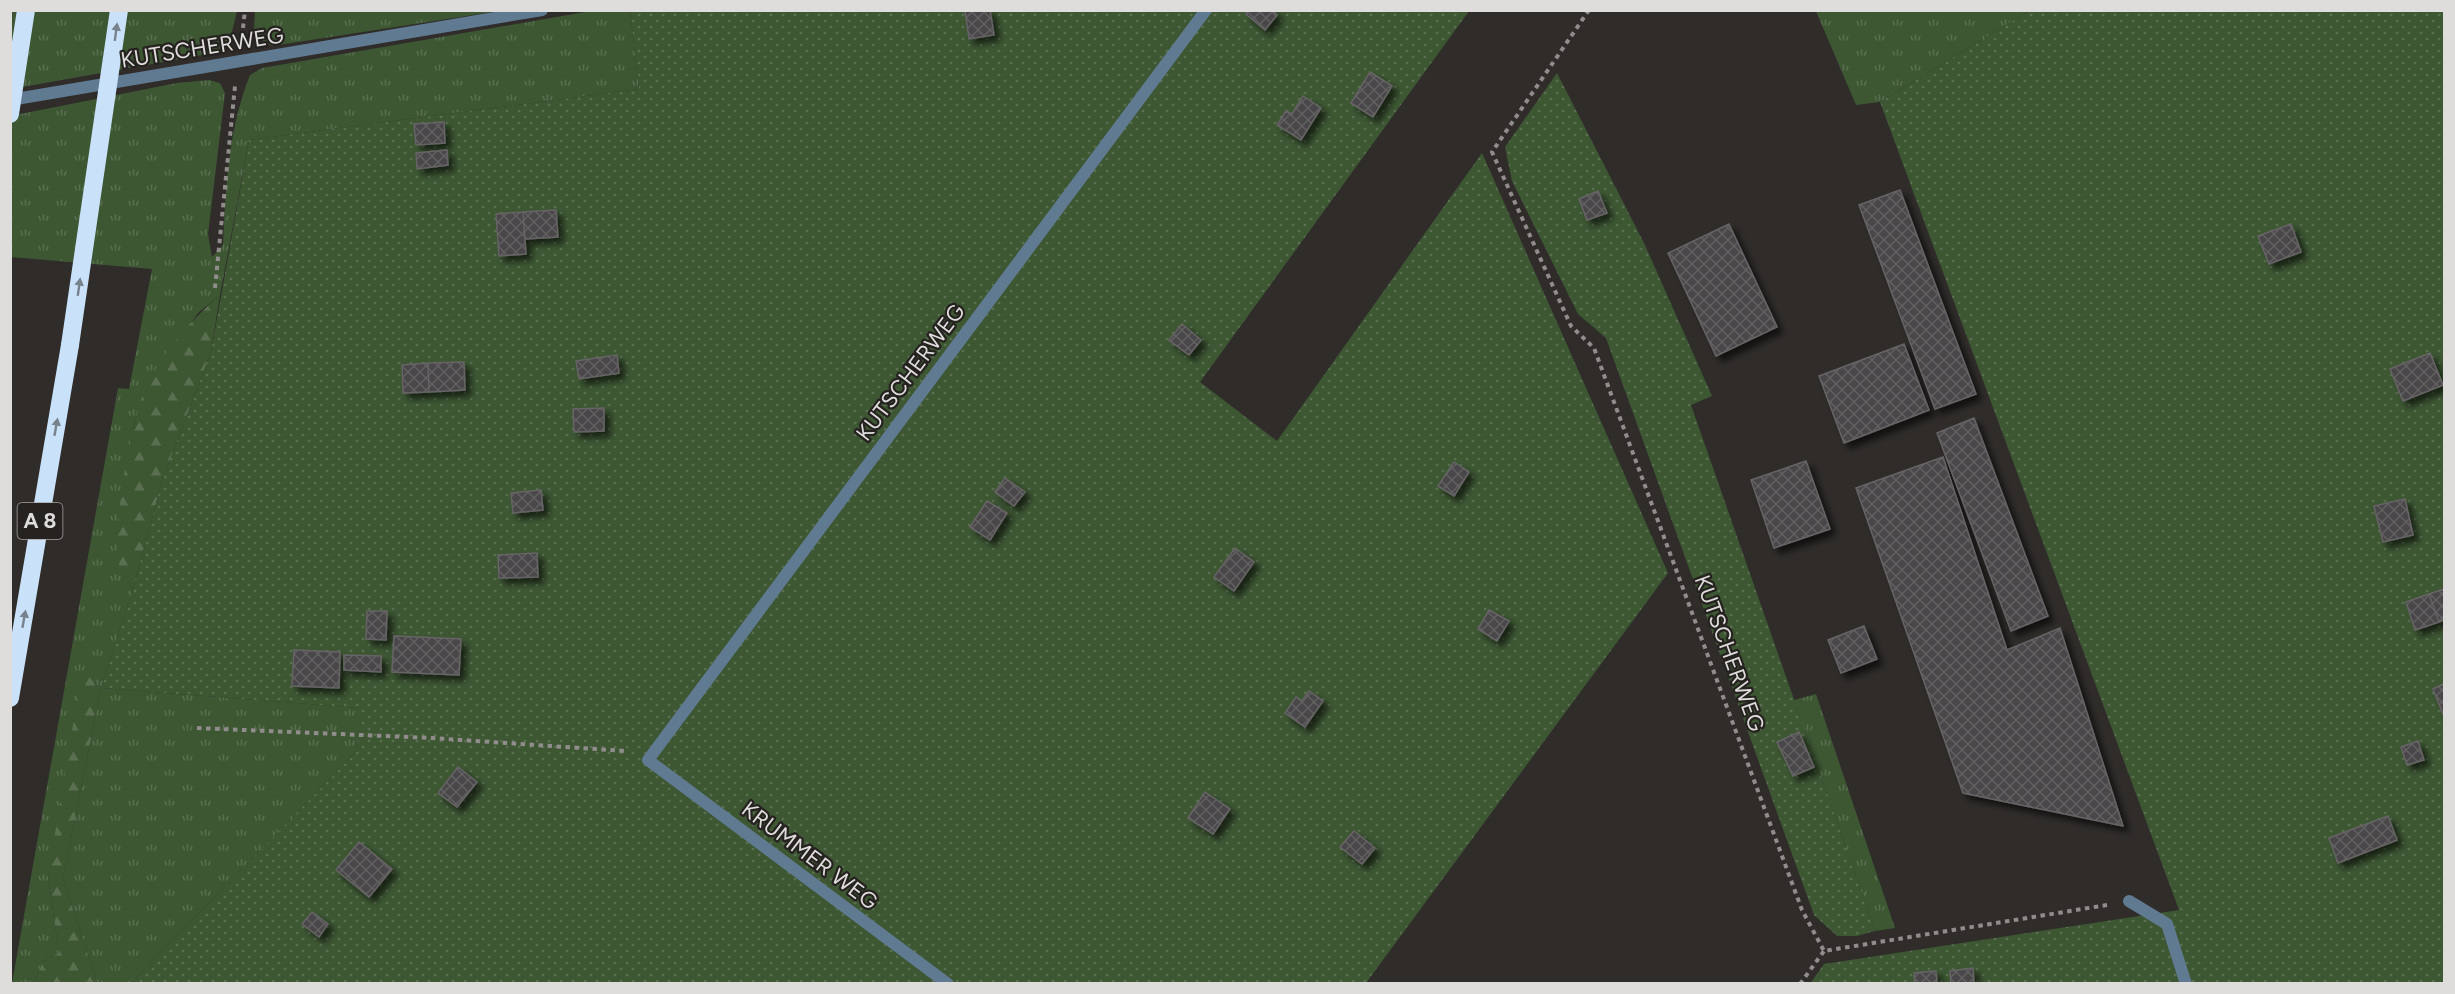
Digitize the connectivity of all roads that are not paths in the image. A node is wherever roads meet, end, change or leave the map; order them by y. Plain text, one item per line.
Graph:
1 (26, 10) edge
2 (119, 10) edge
3 (542, 10) edge
4 (1206, 10) edge
5 (10, 100) edge
6 (10, 114) edge
7 (10, 698) edge
8 (648, 760) joint
9 (2129, 901) road end
10 (948, 984) edge
11 (2186, 984) edge

1 - 6 highway, bridge
7 -> 2 highway, A 8, bridge
3 - 5 lane, KUTSCHERWEG
4 - 8 lane, KUTSCHERWEG
8 - 10 lane, KRUMMER WEG
9 - 11 lane

